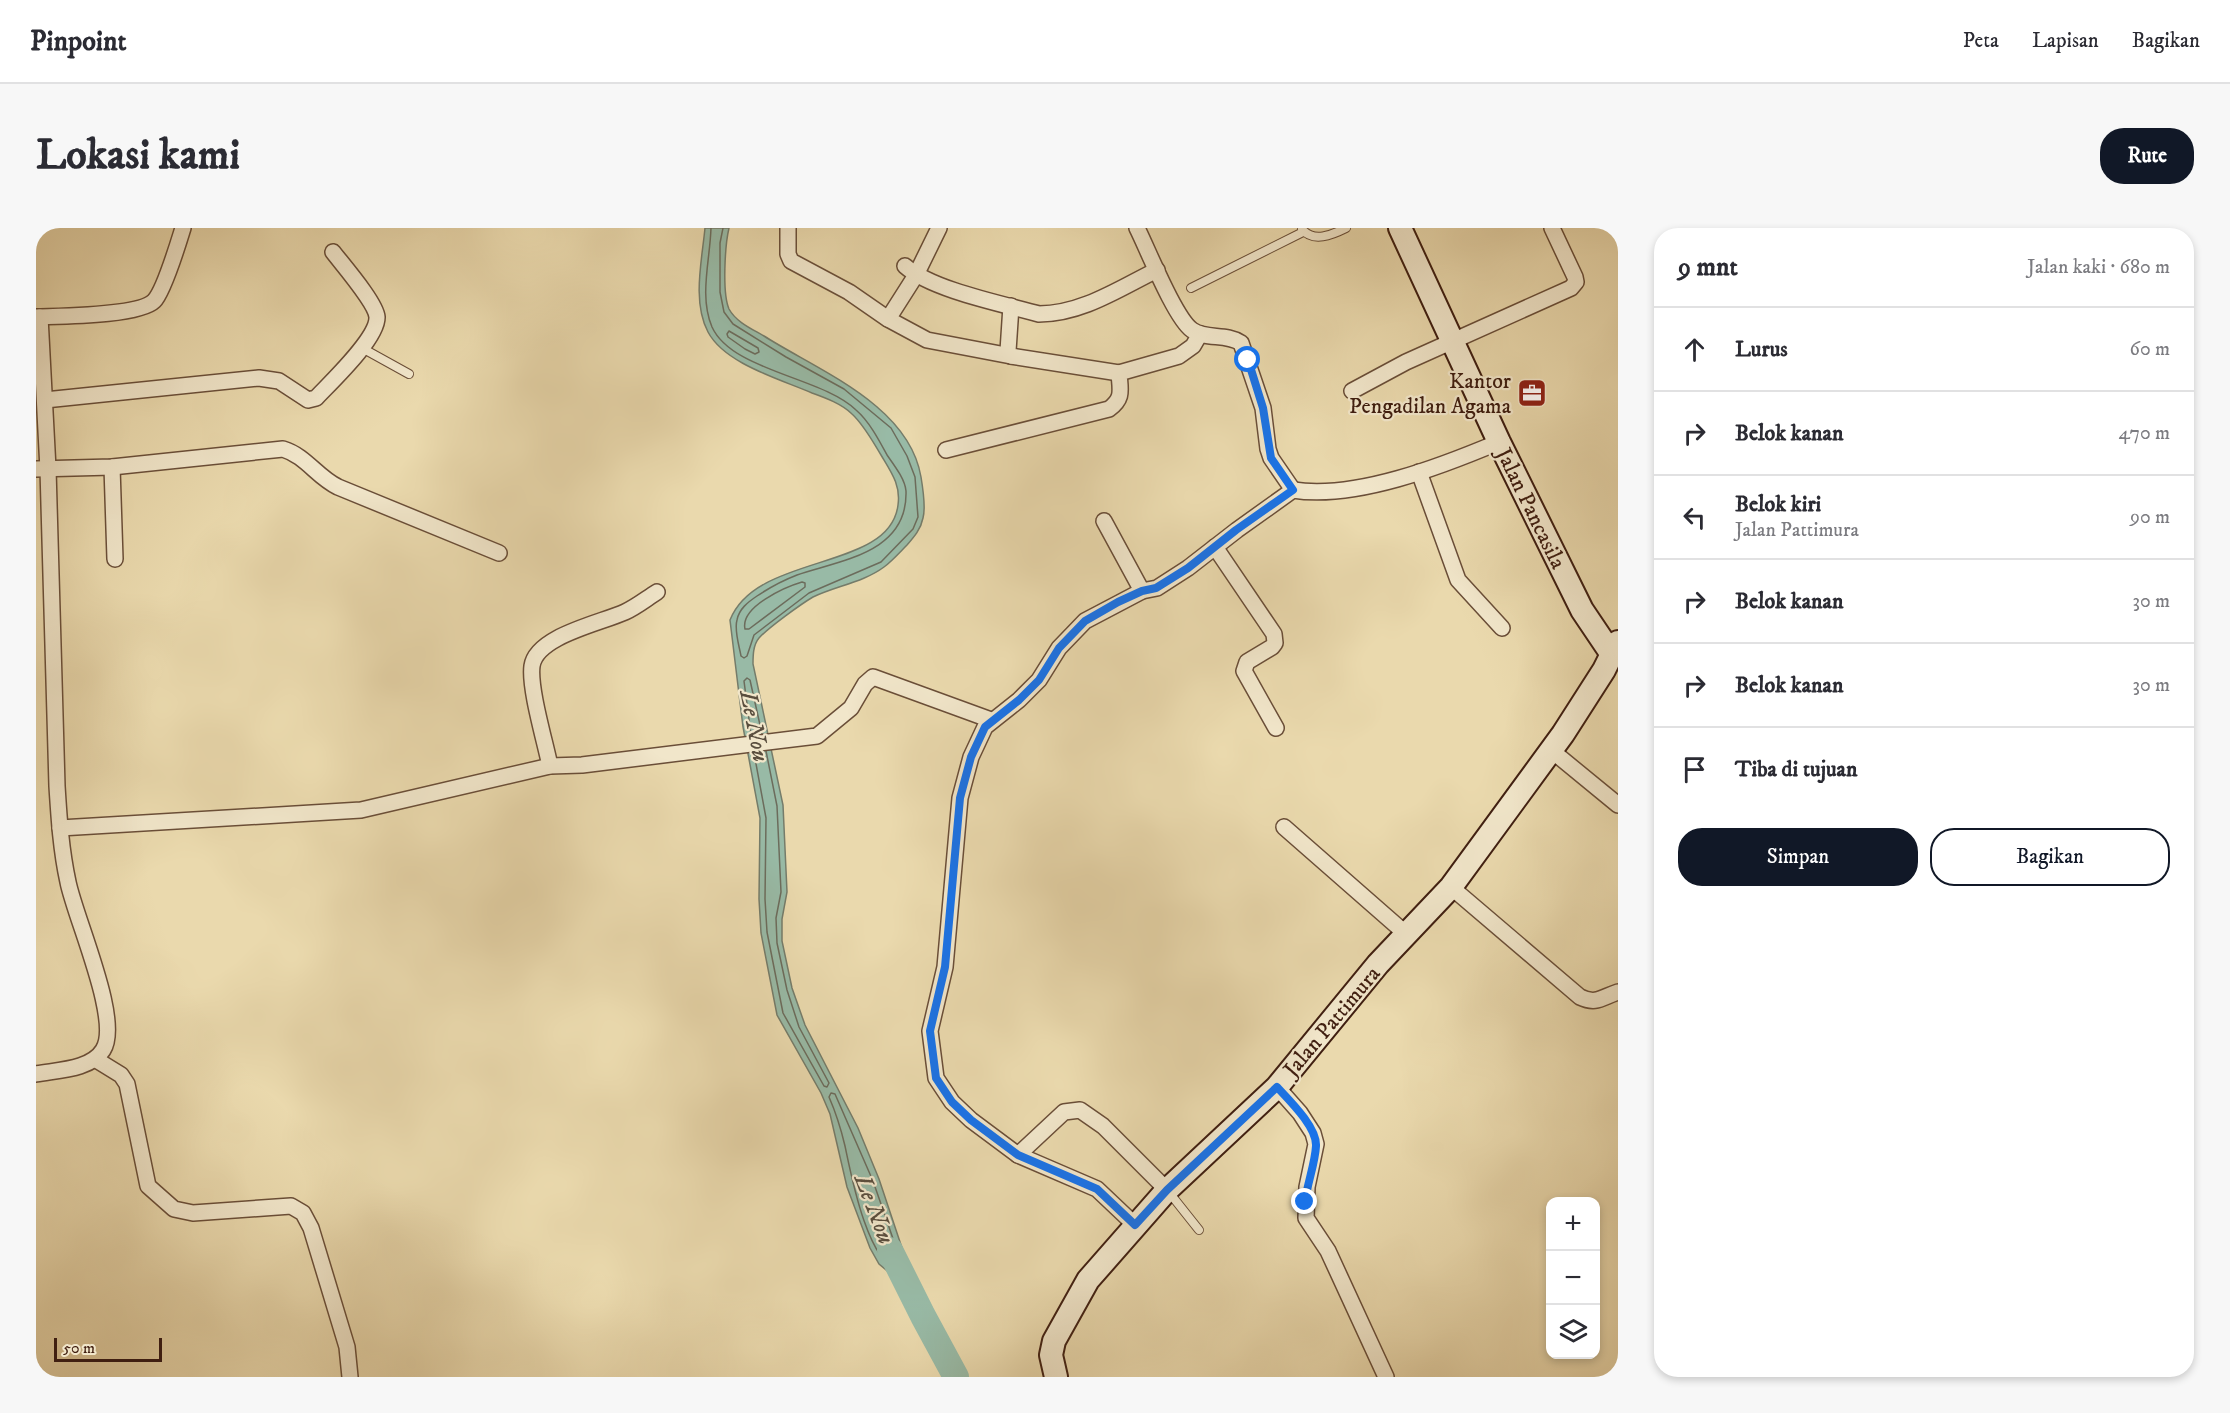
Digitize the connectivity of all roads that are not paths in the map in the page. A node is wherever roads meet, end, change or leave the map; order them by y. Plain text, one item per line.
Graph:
1 (183, 228) edge
2 (788, 228) edge
3 (939, 228) edge
4 (1137, 228) edge
5 (1346, 228) edge
6 (1400, 228) edge
7 (1552, 228) edge
8 (1302, 230) edge
9 (333, 252) dead end
10 (1158, 270) junction
11 (910, 271) junction
12 (1191, 288) dead end
13 (1011, 306) junction
14 (38, 317) edge
15 (888, 319) junction
16 (1200, 334) junction
17 (1452, 341) junction
18 (362, 348) junction
19 (1011, 356) junction
20 (1119, 373) junction
21 (409, 374) dead end
22 (1352, 391) dead end
23 (45, 400) junction
24 (1499, 442) junction
25 (946, 450) dead end
26 (112, 467) junction
27 (42, 469) edge
28 (1419, 472) junction
29 (1293, 490) junction
30 (1104, 521) dead end
31 (1215, 547) junction
32 (499, 553) dead end
33 (115, 559) dead end
34 (1142, 591) junction
35 (657, 592) dead end
36 (1502, 628) dead end
37 (1615, 648) edge
38 (991, 720) junction
39 (1276, 728) dead end
40 (1551, 750) junction
41 (550, 766) junction
42 (1618, 805) edge
43 (1284, 827) dead end
44 (60, 828) junction
45 (1451, 887) junction
46 (1405, 933) junction
47 (1618, 992) edge
48 (95, 1059) junction
49 (36, 1074) edge
50 (1277, 1087) junction
51 (1018, 1155) junction
52 (1167, 1190) junction
53 (1135, 1225) junction
54 (1199, 1230) dead end
55 (350, 1377) edge
56 (1056, 1377) edge
57 (1386, 1377) edge

1 - 14 street
2 - 15 street
3 - 11 street
4 - 10 street
5 - 8 lane
6 - 17 main road, Jalan Pancasila
7 - 17 street
8 - 12 lane
9 - 18 street
10 - 13 street
10 - 16 street
11 - 13 street
11 - 15 street
13 - 19 street
14 - 23 street
15 - 19 street
16 - 20 street
16 - 29 street
17 - 22 street
17 - 24 main road, Jalan Pancasila
18 - 21 lane
18 - 23 street
19 - 20 street
20 - 25 street
23 - 27 street
24 - 28 street
24 - 37 main road, Jalan Pancasila
26 - 27 street
26 - 32 street
26 - 33 street
27 - 44 street
28 - 29 street
28 - 36 street
29 - 31 street
30 - 34 street
31 - 34 street
31 - 39 street
34 - 38 street
35 - 41 street
37 - 40 main road, Jalan Pattimura
38 - 41 street
38 - 51 street
40 - 42 street
40 - 45 main road, Jalan Pattimura
41 - 44 street
43 - 46 street
44 - 48 street
45 - 46 main road, Jalan Pattimura
45 - 47 street
46 - 50 main road, Jalan Pattimura
48 - 49 street
48 - 55 street
50 - 52 main road, Jalan Pattimura
50 - 57 street
51 - 52 street
51 - 53 street
52 - 53 main road, Jalan Pattimura
52 - 54 lane
53 - 56 main road, Jalan Pattimura

